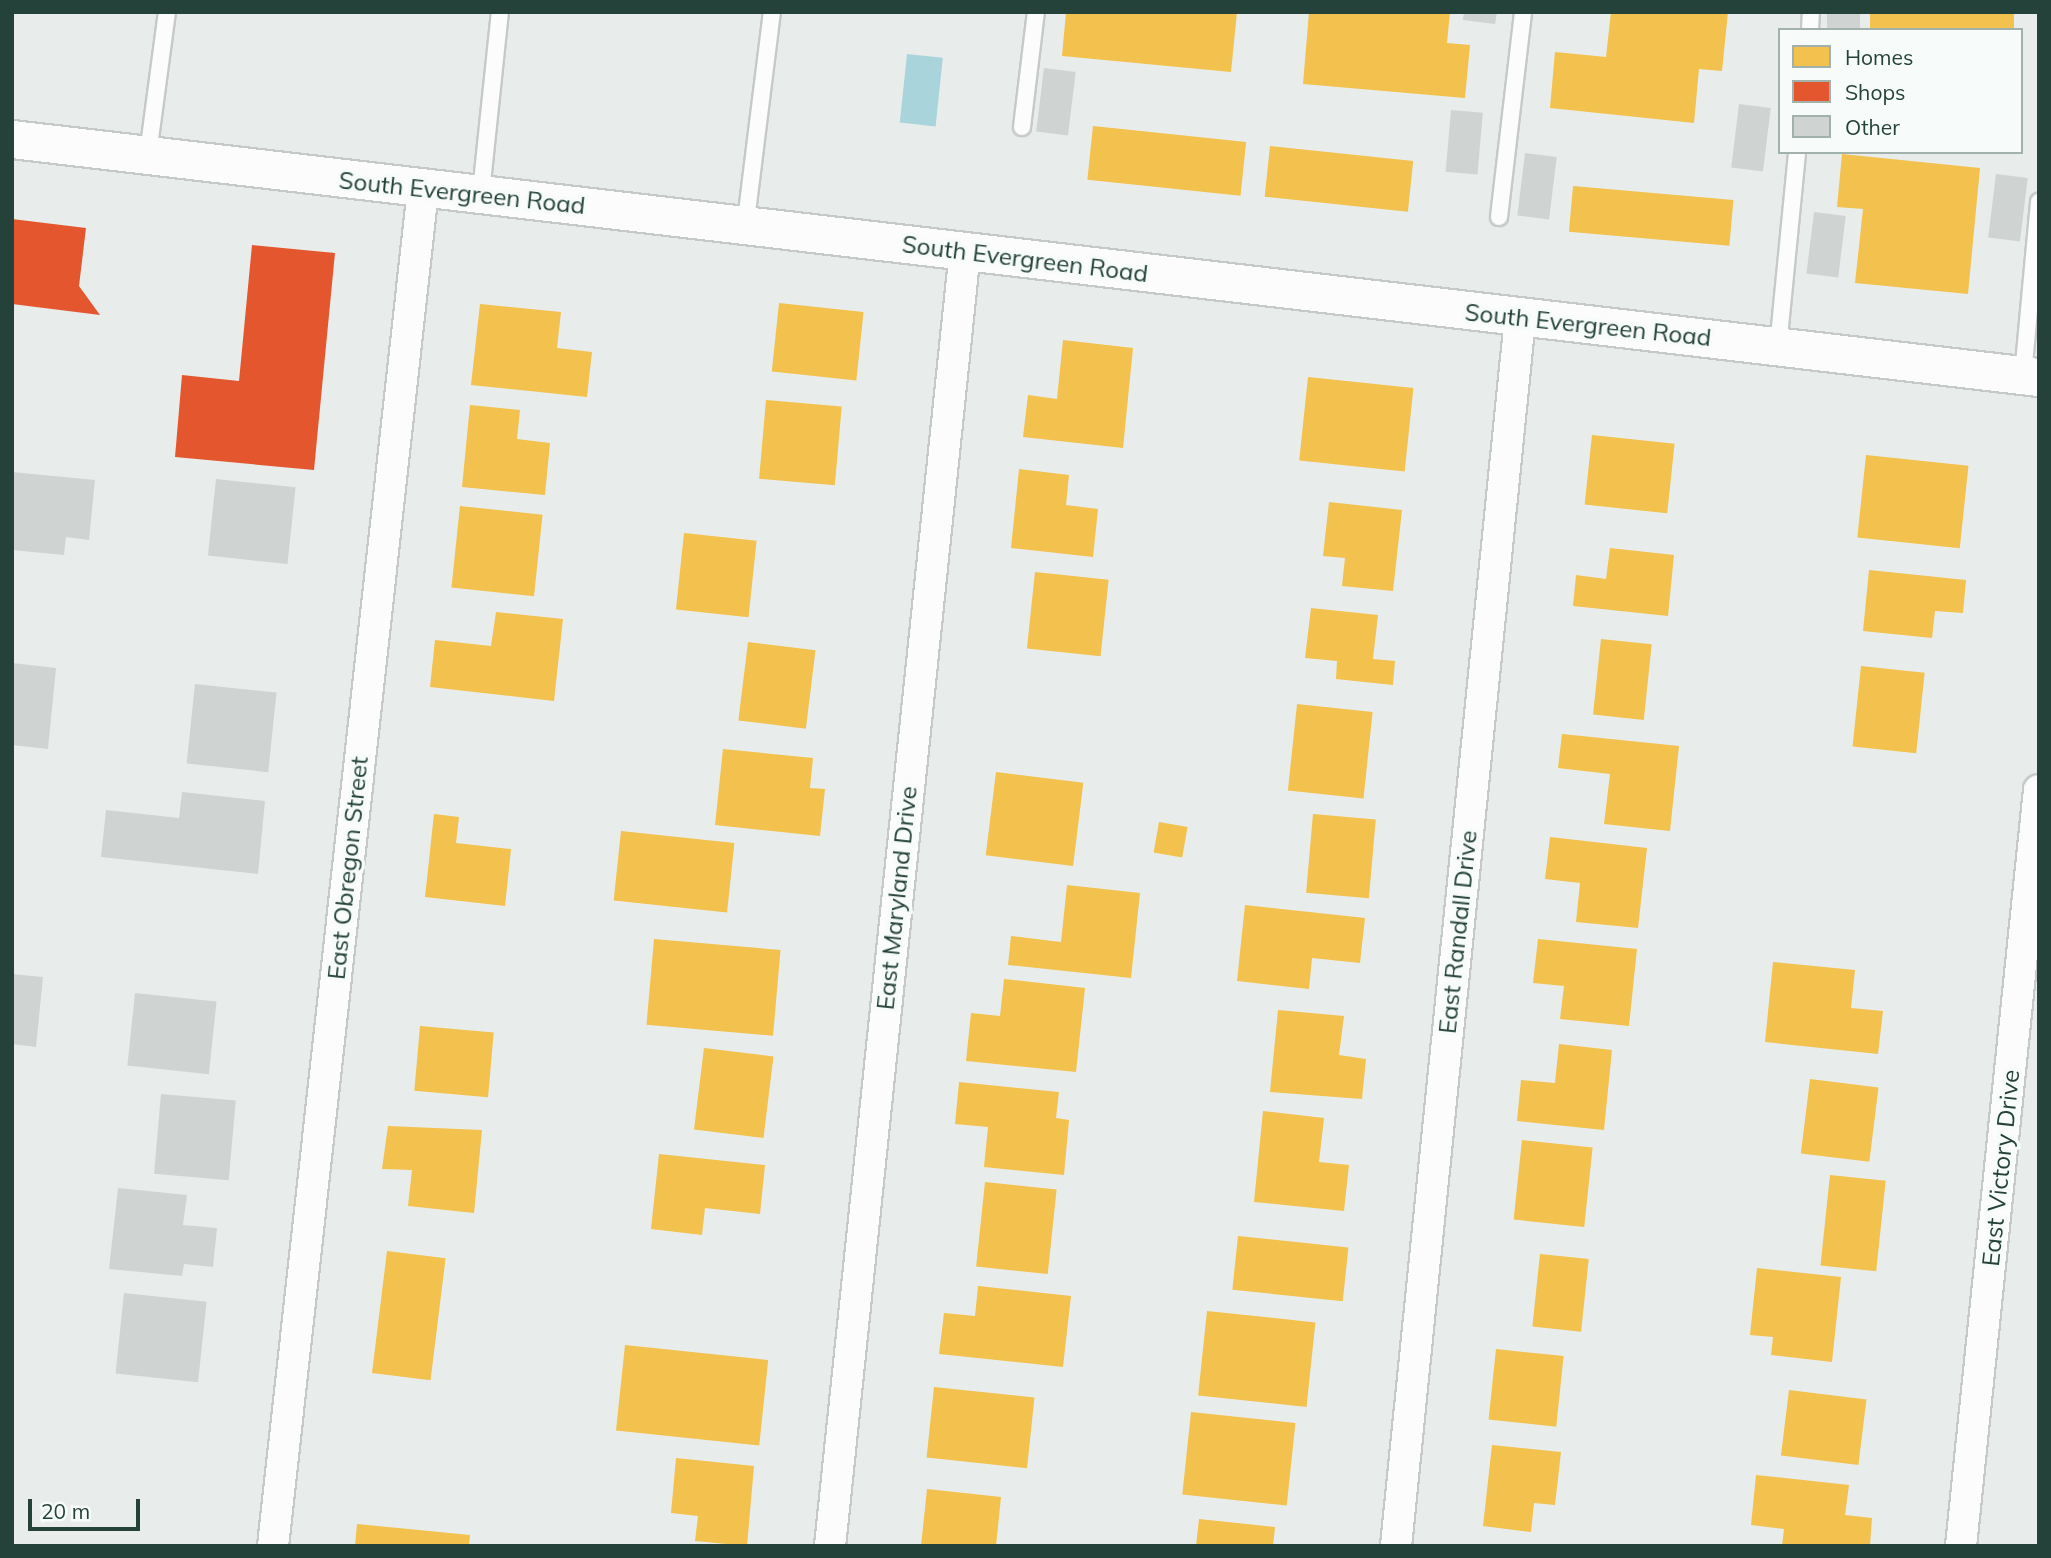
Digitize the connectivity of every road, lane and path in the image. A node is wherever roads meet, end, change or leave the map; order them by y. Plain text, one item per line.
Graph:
1 (167, 12) edge
2 (500, 12) edge
3 (772, 12) edge
4 (1036, 12) edge
5 (1523, 12) edge
6 (1023, 127) dead end
7 (12, 139) edge
8 (148, 154) junction
9 (1797, 154) edge
10 (423, 190) junction
11 (481, 192) junction
12 (2039, 202) edge
13 (1499, 218) dead end
14 (745, 228) junction
15 (965, 251) junction
16 (1520, 318) junction
17 (1778, 347) junction
18 (2031, 376) edge
19 (2039, 789) edge
20 (273, 1546) edge
21 (830, 1546) edge
22 (1396, 1546) edge
23 (1961, 1546) edge

1 - 8 lane
2 - 11 lane
3 - 14 lane
4 - 6 lane
5 - 13 lane
7 - 8 street, South Evergreen Road
8 - 10 street, South Evergreen Road
9 - 17 lane
10 - 11 street, South Evergreen Road
10 - 20 street, East Obregon Street
11 - 14 street, South Evergreen Road
12 - 18 lane
14 - 15 street, South Evergreen Road
15 - 16 street, South Evergreen Road
15 - 21 street, East Maryland Drive
16 - 17 street, South Evergreen Road
16 - 22 street, East Randall Drive
17 - 18 street, South Evergreen Road
19 - 23 street, East Victory Drive

